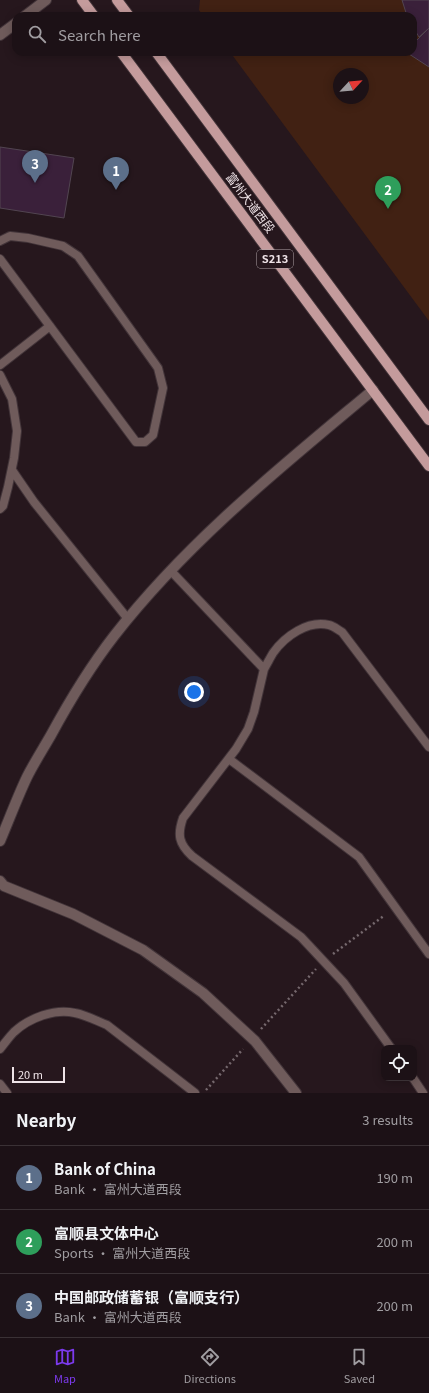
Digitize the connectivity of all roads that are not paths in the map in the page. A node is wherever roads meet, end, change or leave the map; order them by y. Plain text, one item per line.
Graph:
1 (46, 0) edge
2 (82, 0) edge
3 (117, 0) edge
4 (30, 12) edge
5 (91, 12) edge
6 (126, 12) edge
7 (12, 26) edge
8 (0, 35) edge
9 (124, 56) edge
10 (159, 56) edge
11 (0, 241) edge
12 (0, 259) edge
13 (50, 326) junction
14 (0, 365) edge
15 (0, 375) edge
16 (373, 390) junction
17 (429, 420) edge
18 (429, 466) edge
19 (12, 470) junction
20 (0, 509) edge
21 (171, 571) junction
22 (128, 619) junction
23 (264, 669) junction
24 (429, 747) edge
25 (228, 759) junction
26 (0, 841) edge
27 (0, 881) edge
28 (429, 954) edge
29 (389, 1045) edge
30 (0, 1049) edge
31 (414, 1081) edge
32 (0, 1084) edge
33 (7, 1093) edge
34 (195, 1093) edge
35 (296, 1093) edge
36 (423, 1093) edge

1 - 4 street
2 - 5 main road
3 - 6 main road
7 - 8 street
9 - 16 main road, 富州大道西段 / S213
10 - 17 main road, 富州大道西段 / S213
11 - 13 lane
12 - 13 lane
13 - 14 lane
15 - 19 lane
16 - 18 main road, 富州大道西段 / S213
16 - 21 street
19 - 20 lane
19 - 22 lane
21 - 22 street
21 - 23 lane
22 - 26 street
23 - 24 lane
23 - 25 lane
25 - 28 lane
25 - 29 lane
27 - 35 street
30 - 34 lane
31 - 36 lane
32 - 33 lane

